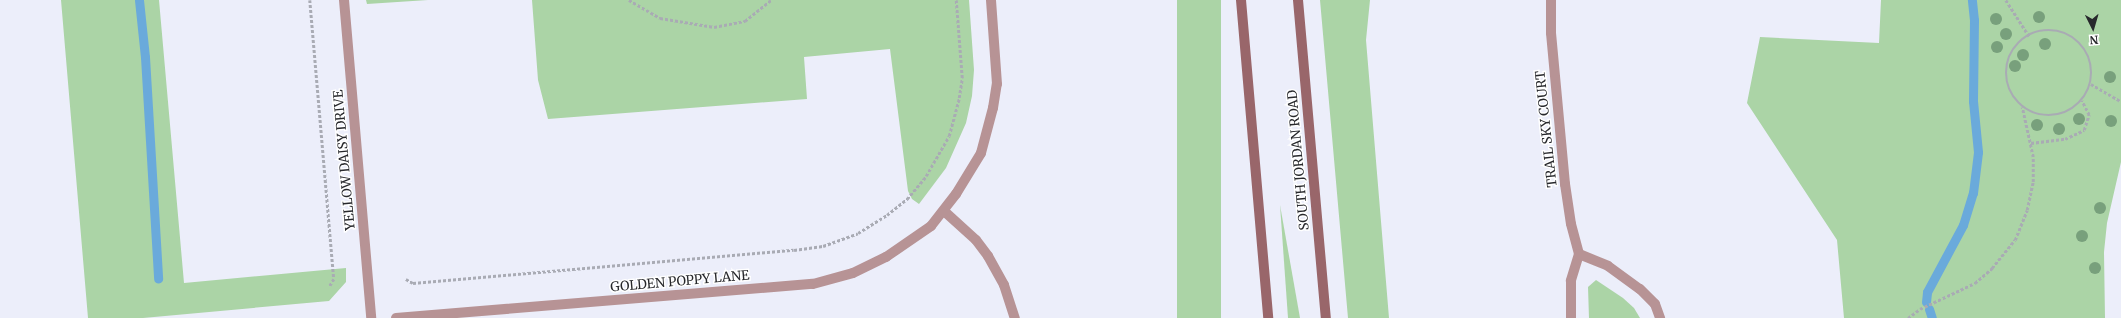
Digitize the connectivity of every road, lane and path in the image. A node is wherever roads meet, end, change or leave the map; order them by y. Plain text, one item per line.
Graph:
1 (310, 0) edge
2 (344, 0) edge
3 (629, 0) edge
4 (771, 0) edge
5 (956, 0) edge
6 (991, 0) edge
7 (1240, 0) edge
8 (1298, 0) edge
9 (1551, 0) edge
10 (2006, 0) edge
11 (2029, 36) junction
12 (2091, 84) junction
13 (2082, 101) junction
14 (2121, 101) edge
15 (2022, 106) junction
16 (2031, 143) junction
17 (944, 211) junction
18 (1579, 254) junction
19 (406, 279) dead end
20 (330, 286) dead end
21 (371, 318) edge
22 (396, 318) edge
23 (1014, 318) edge
24 (1268, 318) edge
25 (1326, 318) edge
26 (1571, 318) edge
27 (1660, 318) edge
28 (1908, 318) edge

1 - 20 path
2 - 21 street, YELLOW DAISY DRIVE
3 - 4 path
5 - 19 path
6 - 17 street, GOLDEN POPPY LANE
7 - 24 main road
8 - 25 main road, SOUTH JORDAN ROAD
9 - 18 street, TRAIL SKY COURT
10 - 11 path
11 - 12 path
11 - 15 path
12 - 13 path
12 - 14 path
13 - 15 path
13 - 16 path
15 - 16 path
16 - 28 path
17 - 22 street, GOLDEN POPPY LANE
17 - 23 street
18 - 26 street
18 - 27 street

